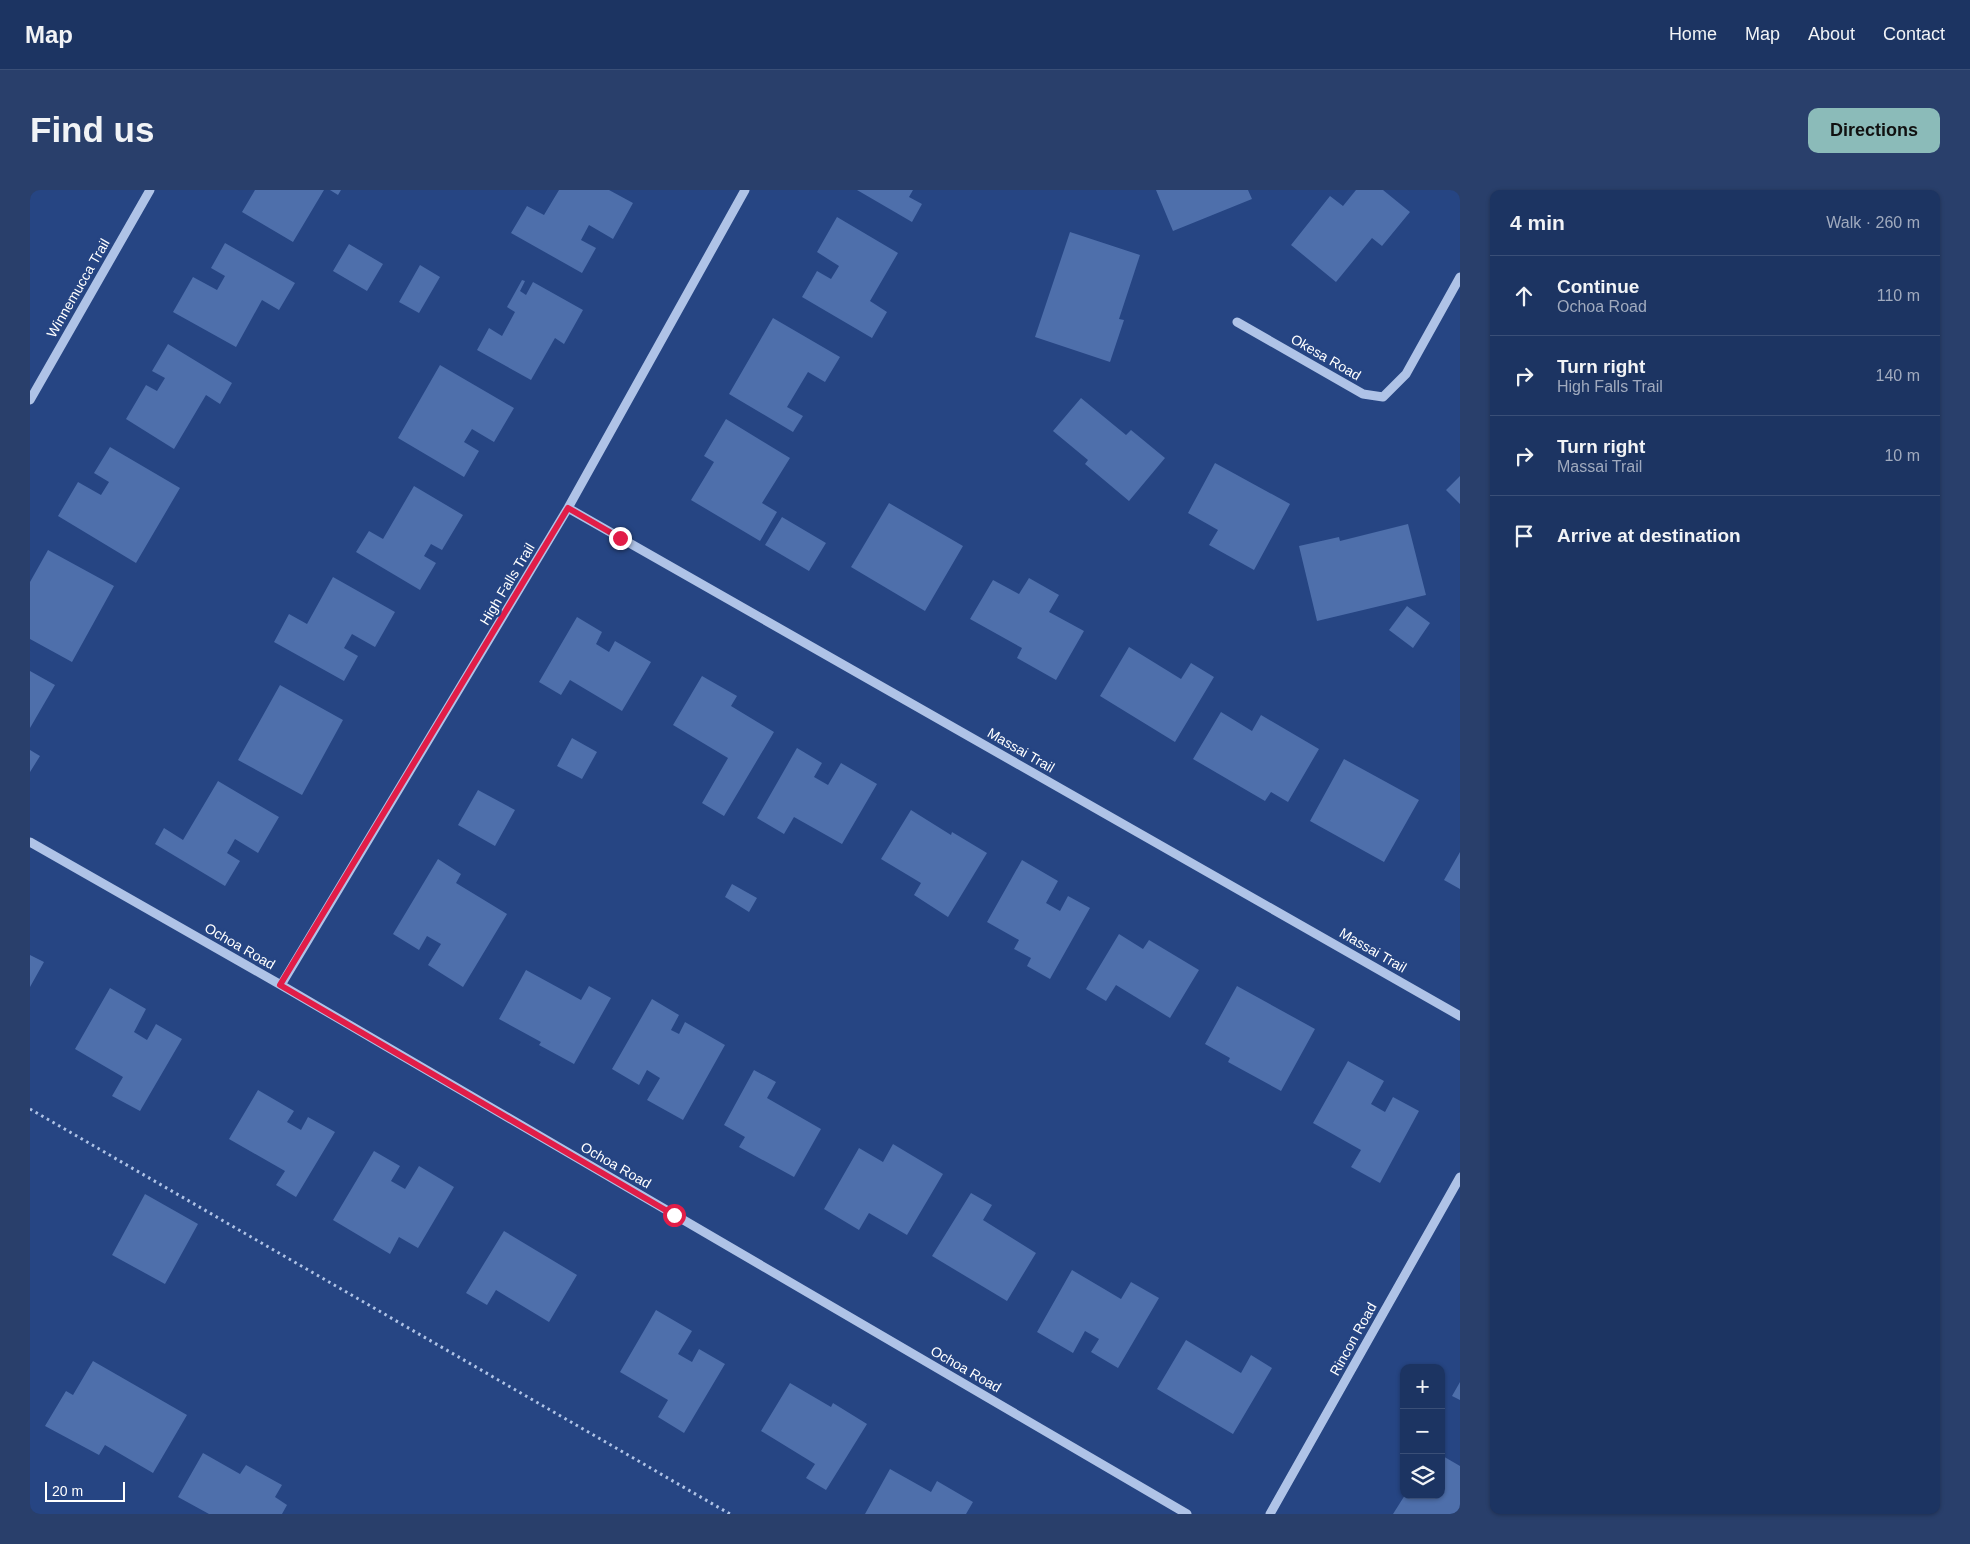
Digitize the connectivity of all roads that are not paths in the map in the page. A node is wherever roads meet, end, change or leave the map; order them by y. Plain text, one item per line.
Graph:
1 (150, 190) edge
2 (745, 190) edge
3 (1460, 278) edge
4 (1237, 322) dead end
5 (30, 400) edge
6 (568, 508) junction
7 (30, 842) edge
8 (280, 985) junction
9 (1460, 1016) edge
10 (1460, 1177) edge
11 (1187, 1514) edge
12 (1270, 1514) edge

1 - 5 street, Winnemucca Trail
2 - 6 street, High Falls Trail
3 - 4 street, Okesa Road
6 - 8 street, High Falls Trail
6 - 9 street, Massai Trail
7 - 8 street, Ochoa Road
8 - 11 street, Ochoa Road
10 - 12 street, Rincon Road

